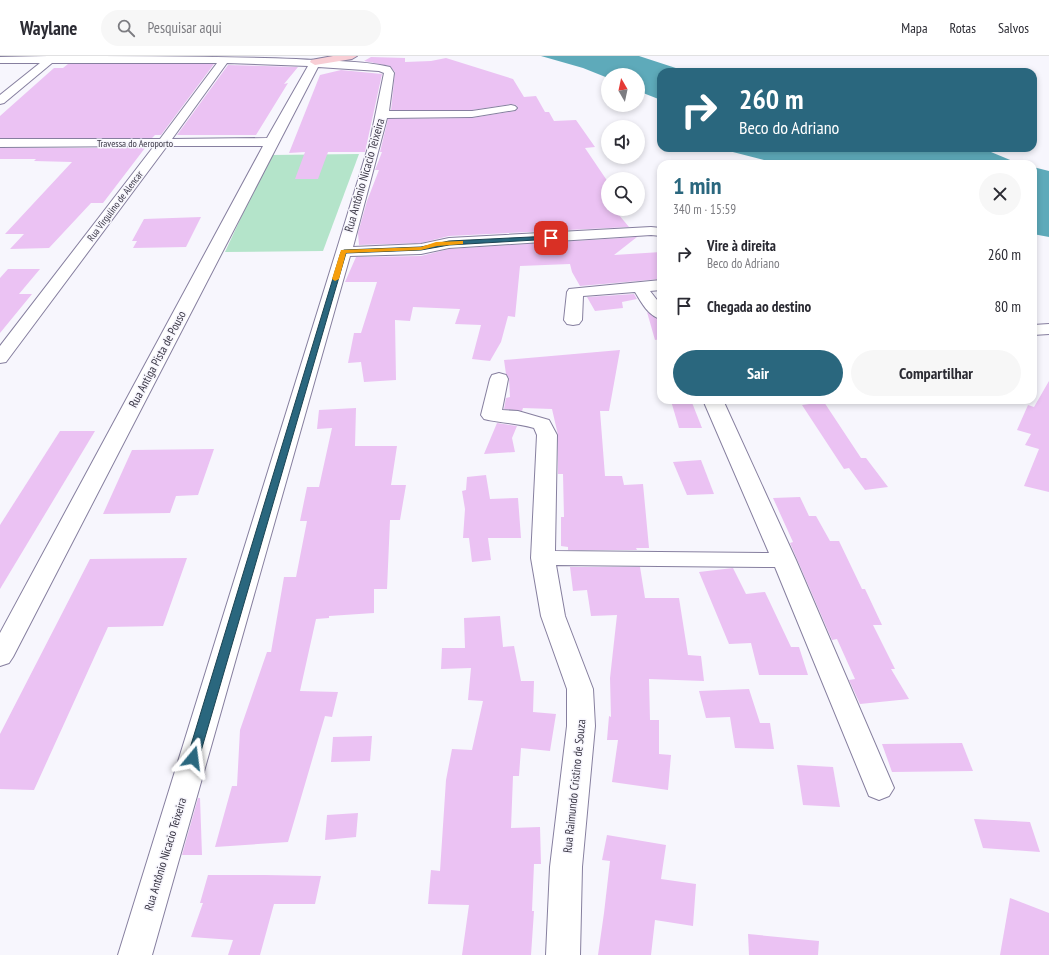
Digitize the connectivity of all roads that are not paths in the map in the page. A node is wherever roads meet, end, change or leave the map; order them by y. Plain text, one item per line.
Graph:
1 (352, 56) edge
2 (51, 58) edge
3 (221, 58) edge
4 (0, 60) edge
5 (315, 62) junction
6 (0, 101) edge
7 (511, 108) dead end
8 (381, 115) junction
9 (164, 142) junction
10 (271, 142) junction
11 (0, 143) edge
12 (657, 231) edge
13 (344, 252) junction
14 (657, 285) edge
15 (640, 287) junction
16 (657, 310) edge
17 (573, 320) dead end
18 (1049, 329) edge
19 (1037, 330) edge
20 (0, 358) edge
21 (499, 379) dead end
22 (715, 404) edge
23 (542, 558) junction
24 (784, 560) junction
25 (0, 657) edge
26 (879, 788) dead end
27 (135, 955) edge
28 (563, 955) edge

1 - 5 street
2 - 3 street
2 - 4 street
2 - 6 street
3 - 5 street
3 - 9 street, Rua Virgulino de Alencar
5 - 8 street, Rua Antônio Nicacio Teixeira
5 - 10 street, Rua Antiga Pista de Pouso
7 - 8 street
8 - 13 street, Rua Antônio Nicacio Teixeira
9 - 10 street, Travessa do Aeroporto
9 - 11 street, Travessa do Aeroporto
9 - 20 street, Rua Virgulino de Alencar
10 - 25 street, Rua Antiga Pista de Pouso
12 - 13 street
13 - 27 street, Rua Antônio Nicacio Teixeira
14 - 15 street
15 - 16 street
15 - 17 street
18 - 19 street
21 - 23 street, Rua Raimundo Cristino de Souza
22 - 24 street
23 - 24 street
23 - 28 street, Rua Raimundo Cristino de Souza
24 - 26 street

